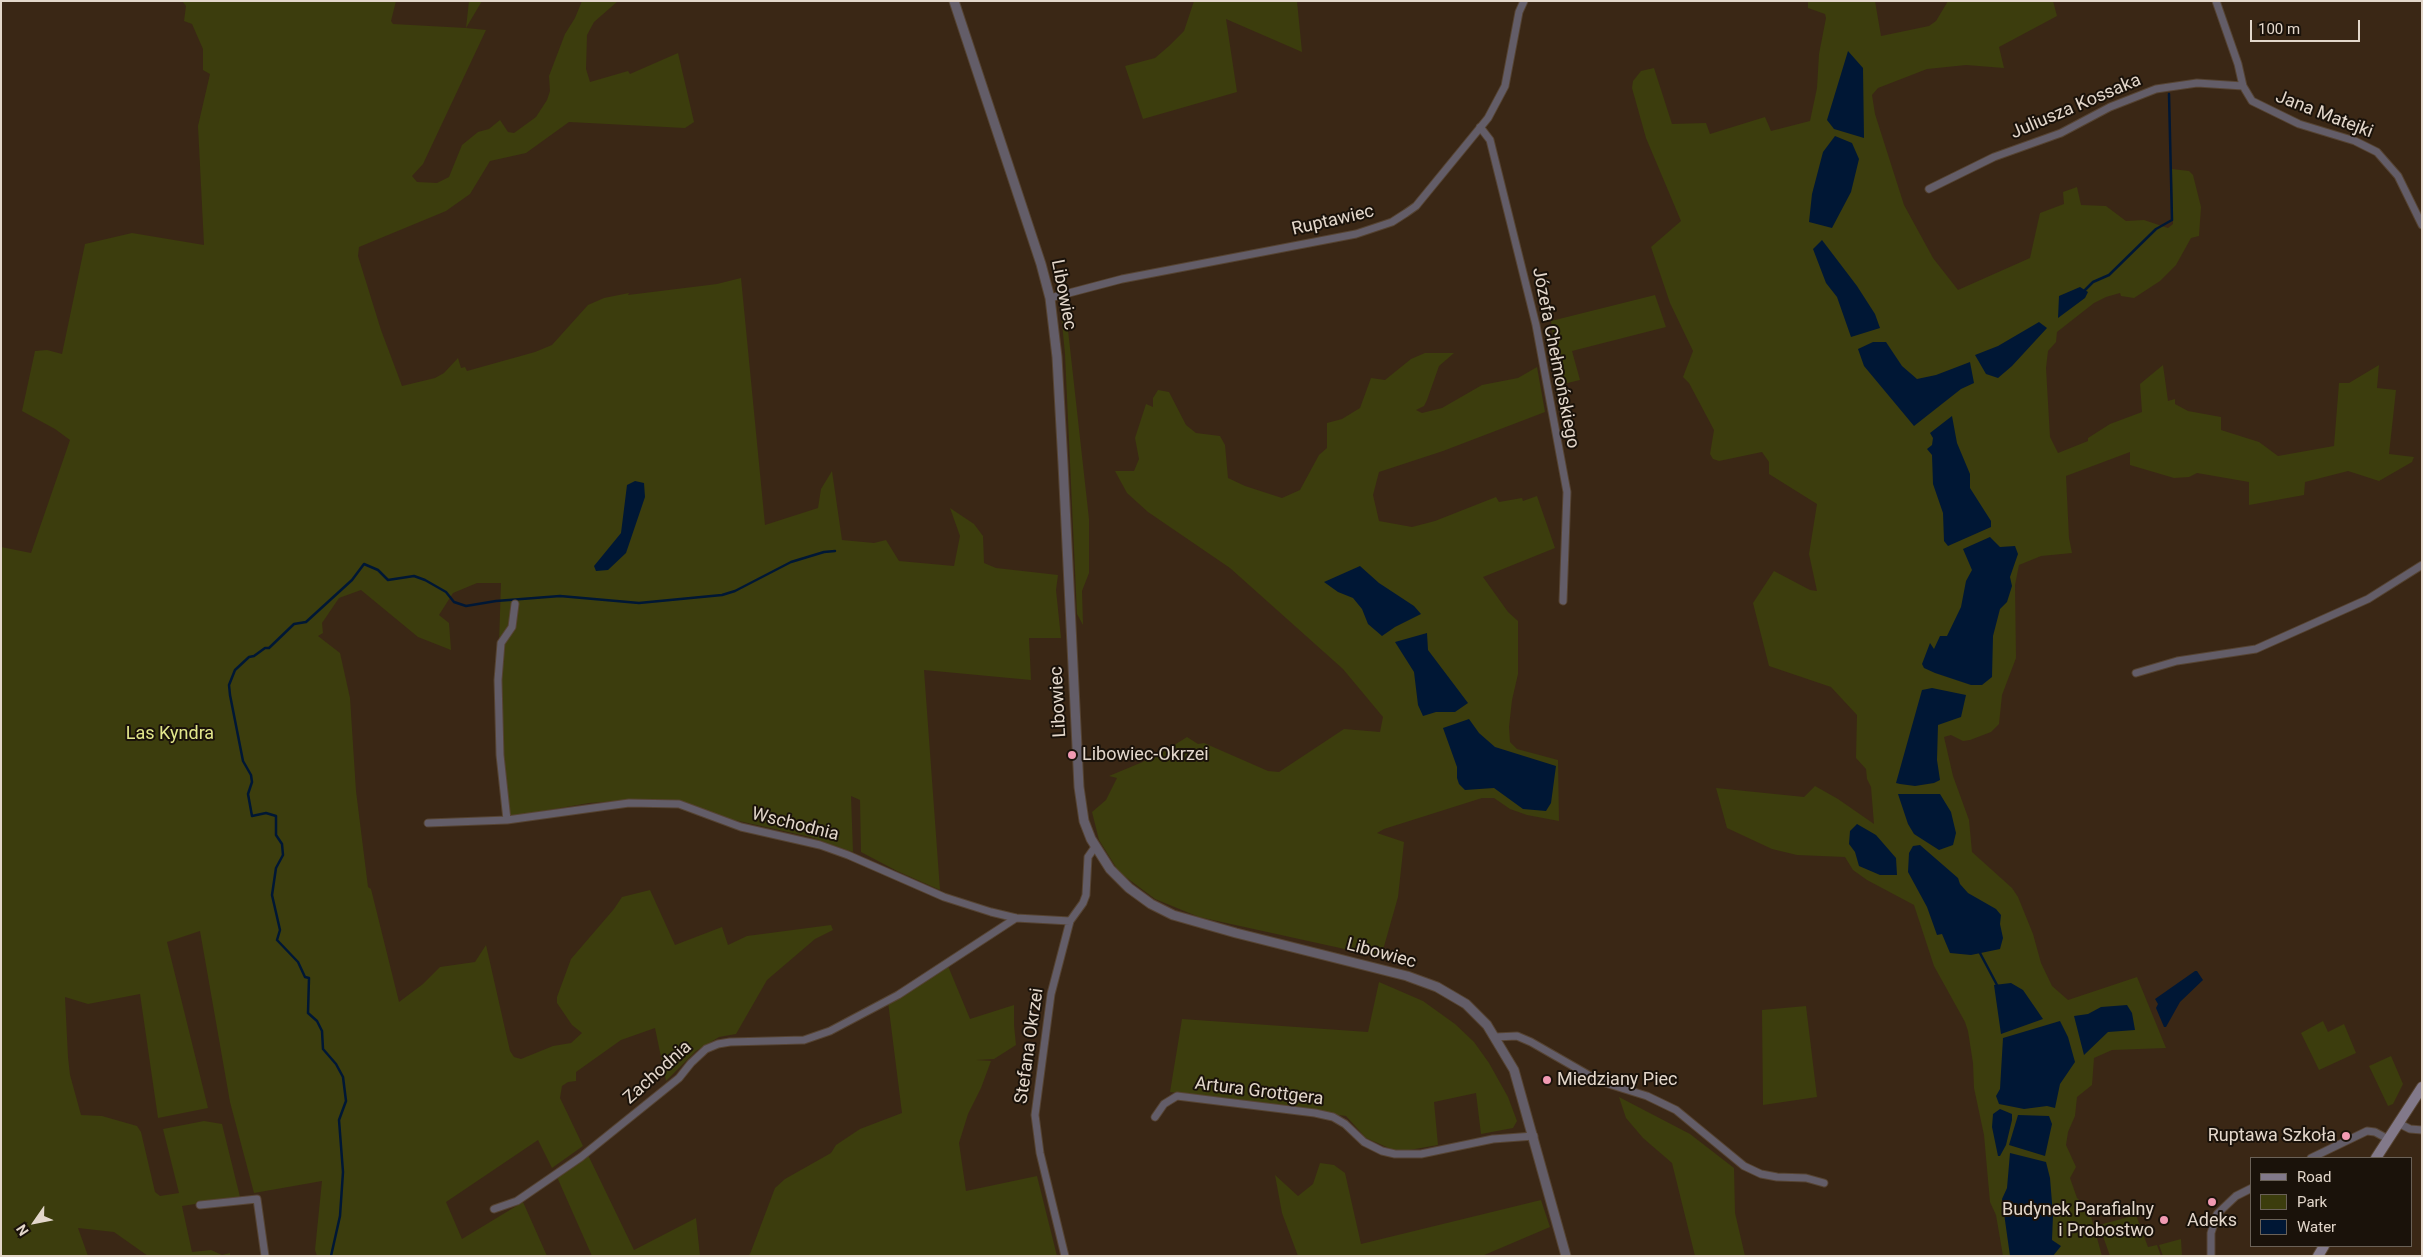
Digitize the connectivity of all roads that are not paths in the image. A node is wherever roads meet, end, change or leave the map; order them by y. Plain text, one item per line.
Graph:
1 (954, 1) edge
2 (1524, 1) edge
3 (2216, 1) edge
4 (2243, 86) junction
5 (1480, 127) junction
6 (1929, 189) dead end
7 (2422, 225) edge
8 (1050, 298) junction
9 (2422, 565) edge
10 (1564, 601) dead end
11 (515, 604) dead end
12 (2136, 673) dead end
13 (507, 820) junction
14 (428, 823) dead end
15 (1095, 847) junction
16 (1016, 918) junction
17 (1070, 921) junction
18 (1495, 1037) junction
19 (2422, 1087) edge
20 (1155, 1117) dead end
21 (2398, 1123) junction
22 (2422, 1130) edge
23 (1534, 1136) junction
24 (2388, 1138) junction
25 (2313, 1157) edge
26 (2377, 1157) edge
27 (1824, 1183) dead end
28 (2250, 1189) edge
29 (200, 1206) dead end
30 (494, 1209) dead end
31 (266, 1256) edge
32 (1065, 1256) edge
33 (1566, 1256) edge
34 (2211, 1256) edge

1 - 8 street, Libowiec
2 - 5 street, Ruptawiec
3 - 4 street, Jana Matejki
4 - 6 street, Juliusza Kossaka
4 - 7 street, Jana Matejki
5 - 8 street, Ruptawiec
5 - 10 street, Józefa Chełmońskiego
8 - 15 street, Libowiec
9 - 12 street
11 - 13 street
13 - 14 street, Wschodnia
13 - 16 street, Wschodnia
15 - 17 street, Stefana Okrzei
15 - 18 street, Libowiec
16 - 17 street, Wschodnia
16 - 30 street, Zachodnia
17 - 32 street, Stefana Okrzei
18 - 23 street, Libowiec
18 - 27 street
19 - 21 main road
20 - 23 street, Artura Grottgera
21 - 22 street
21 - 24 main road
23 - 33 street, Libowiec
24 - 25 street
24 - 26 main road
28 - 34 street
29 - 31 street

